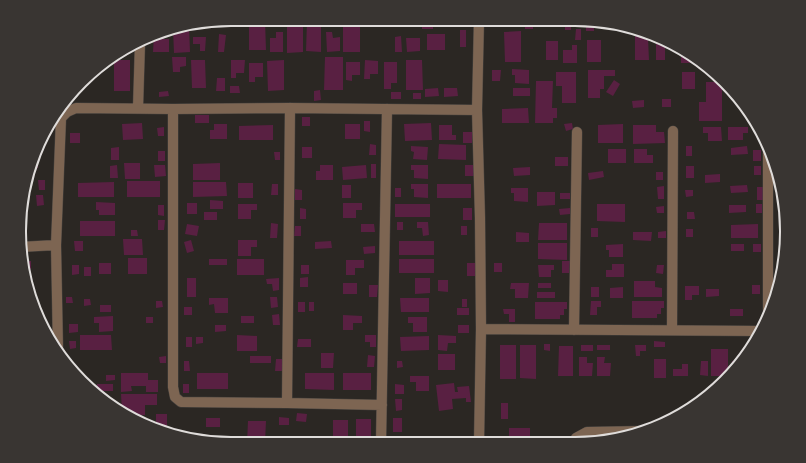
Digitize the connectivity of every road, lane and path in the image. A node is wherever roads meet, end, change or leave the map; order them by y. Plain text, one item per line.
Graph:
1 (479, 26) edge
2 (140, 48) edge
3 (138, 108) junction
4 (290, 108) junction
5 (173, 109) junction
6 (387, 109) junction
7 (477, 110) junction
8 (673, 131) dead end
9 (577, 132) dead end
10 (768, 163) edge
11 (56, 245) junction
12 (26, 247) edge
13 (768, 300) edge
14 (480, 329) junction
15 (574, 330) junction
16 (672, 330) junction
17 (754, 331) edge
18 (58, 341) edge
19 (287, 403) junction
20 (382, 405) junction
21 (622, 431) edge
22 (381, 437) edge
23 (479, 437) edge
24 (578, 437) edge

1 - 7 street
2 - 3 street
3 - 5 street
3 - 11 street
4 - 5 street
4 - 6 street
4 - 19 street
5 - 19 street
6 - 7 street
6 - 20 street
7 - 14 street
8 - 16 street
9 - 15 street
10 - 13 street
11 - 12 street
11 - 18 street
14 - 15 street
14 - 23 street
15 - 16 street
16 - 17 street
19 - 20 street
20 - 22 street
21 - 24 street

